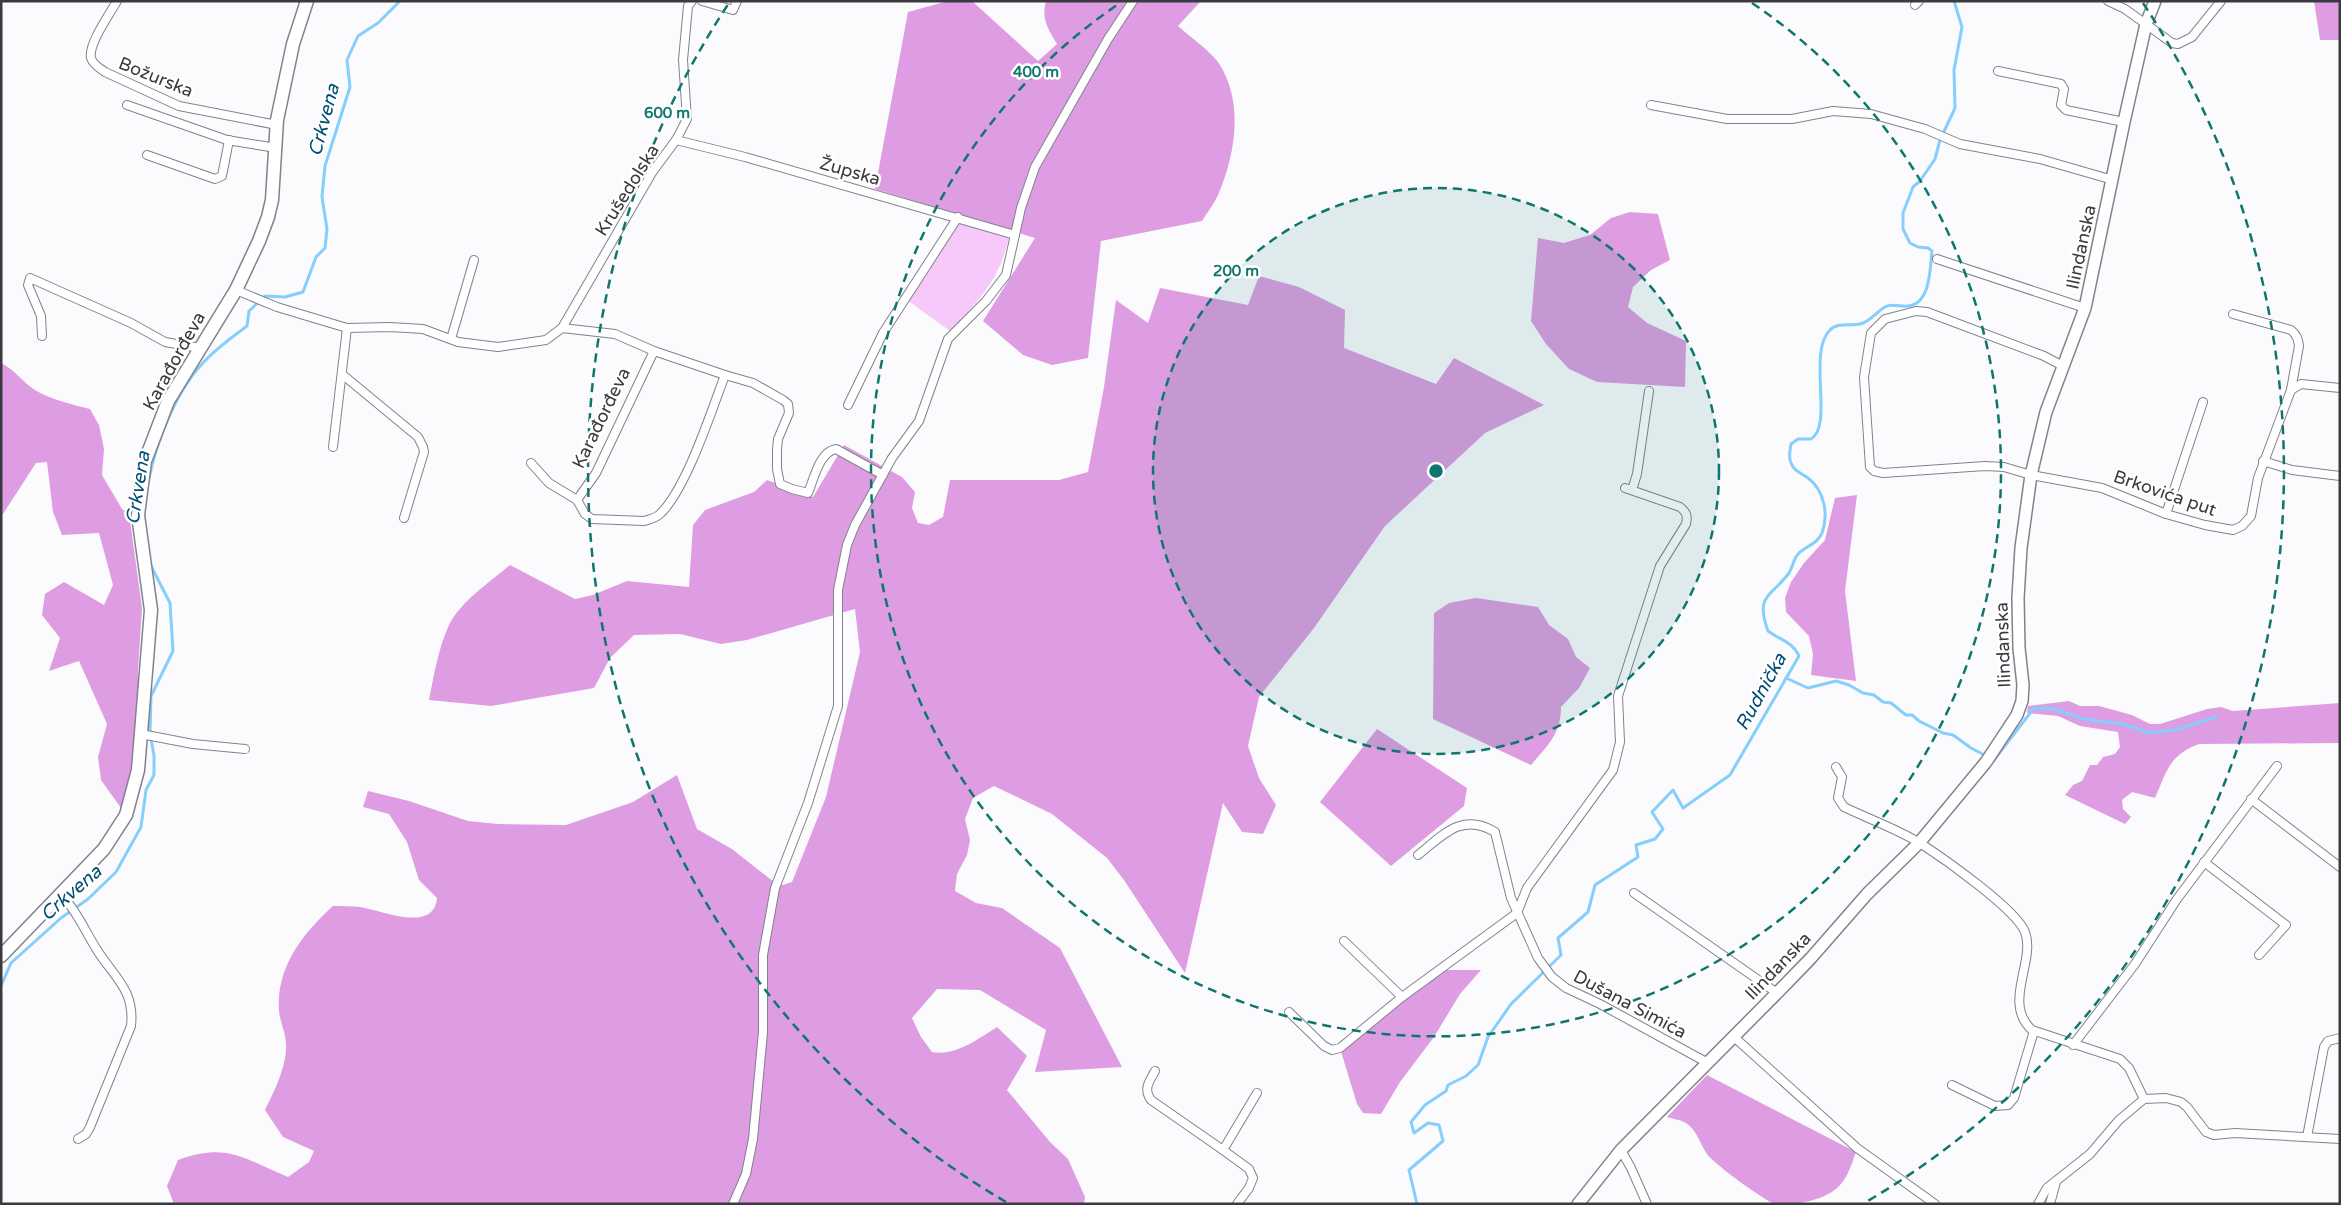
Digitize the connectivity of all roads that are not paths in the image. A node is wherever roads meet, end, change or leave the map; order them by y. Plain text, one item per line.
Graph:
1 (118, 1) edge
2 (307, 1) edge
3 (692, 1) edge
4 (702, 1) edge
5 (737, 1) edge
6 (1133, 1) edge
7 (2108, 1) edge
8 (2155, 1) edge
9 (2221, 1) edge
10 (2146, 24) junction
11 (1998, 71) dead end
12 (127, 105) dead end
13 (1651, 105) dead end
14 (2124, 122) junction
15 (277, 125) junction
16 (229, 140) junction
17 (676, 140) junction
18 (276, 148) junction
19 (147, 155) dead end
20 (2113, 180) junction
21 (958, 217) junction
22 (1015, 234) junction
23 (1937, 259) dead end
24 (474, 260) dead end
25 (236, 290) junction
26 (2085, 308) junction
27 (2233, 314) dead end
28 (347, 328) junction
29 (562, 328) junction
30 (42, 336) dead end
31 (451, 339) junction
32 (200, 348) junction
33 (654, 351) junction
34 (2063, 366) junction
35 (343, 375) junction
36 (725, 376) junction
37 (2340, 388) edge
38 (2292, 390) junction
39 (1649, 391) dead end
40 (2202, 402) dead end
41 (848, 405) dead end
42 (333, 447) dead end
43 (2264, 461) junction
44 (531, 462) dead end
45 (2031, 474) junction
46 (883, 475) junction
47 (2340, 476) edge
48 (577, 500) junction
49 (2166, 514) junction
50 (404, 518) dead end
51 (144, 735) junction
52 (245, 749) dead end
53 (2277, 766) dead end
54 (1836, 767) dead end
55 (2251, 799) junction
56 (1919, 843) junction
57 (1418, 855) dead end
58 (2204, 862) junction
59 (2340, 866) edge
60 (1634, 893) dead end
61 (65, 899) junction
62 (1517, 913) junction
63 (1344, 940) dead end
64 (1, 956) edge
65 (2259, 956) dead end
66 (1777, 993) junction
67 (1402, 998) junction
68 (1289, 1012) dead end
69 (2034, 1031) junction
70 (1734, 1037) junction
71 (2340, 1038) edge
72 (2073, 1045) junction
73 (1708, 1063) junction
74 (1155, 1071) dead end
75 (1952, 1085) dead end
76 (1257, 1093) dead end
77 (2144, 1099) junction
78 (2307, 1137) junction
79 (78, 1139) dead end
80 (2340, 1139) edge
81 (1223, 1150) junction
82 (1621, 1150) junction
83 (2057, 1180) junction
84 (734, 1204) edge
85 (1238, 1204) edge
86 (1578, 1204) edge
87 (1647, 1204) edge
88 (1935, 1204) edge
89 (2038, 1204) edge
90 (2050, 1204) edge

1 - 15 street, Božurska
2 - 15 main road, Karađorđeva
3 - 17 street, Krušedolska
4 - 5 street
6 - 22 street
7 - 10 street
8 - 10 street, Ilindanska
9 - 10 street
10 - 14 street, Ilindanska
11 - 14 street
12 - 16 street
13 - 20 street
14 - 20 street, Ilindanska
15 - 18 main road, Karađorđeva
16 - 18 street
16 - 19 street
17 - 21 street, Župska
17 - 29 street, Krušedolska
18 - 25 main road, Karađorđeva
20 - 26 street, Ilindanska
21 - 22 street, Župska
21 - 41 street
22 - 46 street
23 - 26 street
24 - 31 street
25 - 28 street
25 - 32 main road, Karađorđeva
26 - 34 street, Ilindanska
27 - 38 street, Brkovića put
28 - 31 street
28 - 35 street
29 - 31 street
29 - 33 street
30 - 32 street
32 - 51 main road, Karađorđeva
33 - 36 street
33 - 48 street, Karađorđeva
34 - 45 street, Ilindanska
34 - 45 street, Brkovića put
35 - 42 street
35 - 50 street
36 - 46 street
36 - 48 street
37 - 38 street
38 - 43 street, Brkovića put
39 - 62 street
40 - 49 street
43 - 47 street
43 - 49 street, Brkovića put
44 - 48 street
45 - 49 street, Brkovića put
45 - 56 street, Ilindanska
46 - 84 street
51 - 52 street
51 - 61 main road, Karađorđeva
53 - 55 street
54 - 56 street
55 - 58 street
55 - 59 street
56 - 66 street, Ilindanska
56 - 69 street
57 - 62 street, Dušana Simića
58 - 65 street
58 - 72 street
60 - 66 street
61 - 64 main road, Karađorđeva
61 - 79 street
62 - 67 street
62 - 73 street, Dušana Simića
63 - 67 street
66 - 70 street, Ilindanska
67 - 68 street
69 - 72 street
69 - 75 street
70 - 73 street, Ilindanska
70 - 88 street
71 - 78 street
72 - 77 street
73 - 82 street, Ilindanska
74 - 81 street
76 - 81 street
77 - 78 street
77 - 83 street
78 - 80 street
81 - 85 street
82 - 86 street, Ilindanska
82 - 87 street
83 - 89 street
83 - 90 street

